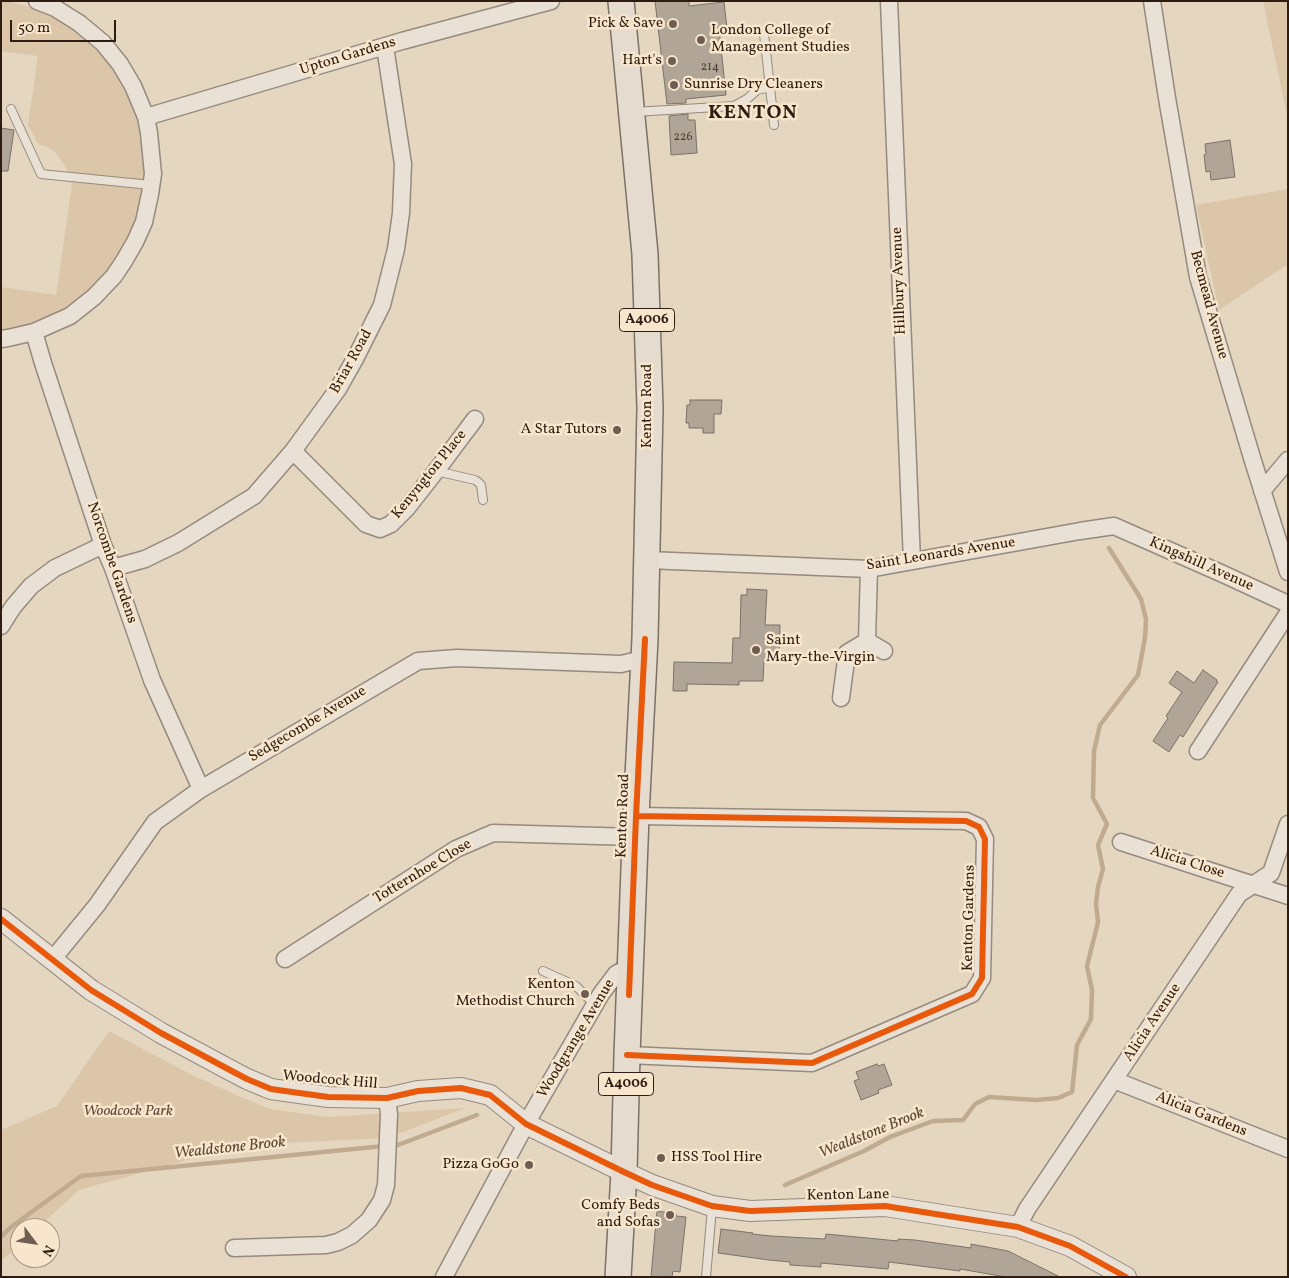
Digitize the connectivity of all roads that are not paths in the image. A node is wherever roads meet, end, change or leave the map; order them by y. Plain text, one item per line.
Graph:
1 (37, 1) edge
2 (551, 1) edge
3 (621, 1) edge
4 (889, 1) edge
5 (1152, 1) edge
6 (57, 5) edge
7 (520, 5) edge
8 (764, 34) dead end
9 (385, 47) junction
10 (770, 87) junction
11 (11, 110) dead end
12 (632, 112) junction
13 (146, 117) junction
14 (774, 125) dead end
15 (151, 185) junction
16 (34, 332) junction
17 (1, 339) edge
18 (474, 419) dead end
19 (293, 451) junction
20 (1288, 460) edge
21 (436, 471) junction
22 (1262, 491) junction
23 (483, 500) dead end
24 (1114, 526) joint
25 (103, 545) junction
26 (647, 560) junction
27 (912, 561) junction
28 (113, 568) junction
29 (869, 569) junction
30 (1288, 572) edge
31 (1288, 604) edge
32 (1288, 613) edge
33 (1, 626) edge
34 (867, 641) junction
35 (884, 651) dead end
36 (643, 659) junction
37 (841, 698) dead end
38 (1198, 751) dead end
39 (201, 789) junction
40 (1288, 824) edge
41 (636, 827) junction
42 (1121, 842) dead end
43 (1252, 885) junction
44 (1288, 896) edge
45 (1, 919) edge
46 (284, 959) dead end
47 (52, 960) junction
48 (631, 966) junction
49 (543, 971) dead end
50 (596, 1003) junction
51 (627, 1056) junction
52 (1114, 1080) junction
53 (387, 1098) junction
54 (526, 1124) junction
55 (1288, 1149) edge
56 (624, 1172) junction
57 (712, 1206) junction
58 (1018, 1226) junction
59 (234, 1248) dead end
60 (444, 1277) edge
61 (618, 1277) edge
62 (706, 1277) edge
63 (1126, 1277) edge

1 - 6 street
2 - 7 street, Upton Gardens
3 - 12 main road, Kenton Road / A4006
4 - 27 street, Hillbury Avenue
5 - 22 street, Becmead Avenue
6 - 13 street
7 - 9 street, Upton Gardens
8 - 10 lane
9 - 13 street, Upton Gardens
9 - 19 street, Briar Road
10 - 12 lane
10 - 14 lane
11 - 15 lane
12 - 26 main road, Kenton Road / A4006
13 - 15 street
15 - 16 street
16 - 17 street
16 - 25 street, Norcombe Gardens
18 - 21 street, Kenyngton Place
19 - 21 street, Kenyngton Place
19 - 28 street, Briar Road
20 - 22 street
21 - 23 lane
22 - 30 street, Becmead Avenue
24 - 27 street, Saint Leonards Avenue
24 - 31 street, Kingshill Avenue
25 - 28 street, Norcombe Gardens
25 - 33 street
26 - 29 street, Saint Leonards Avenue
26 - 36 main road, Kenton Road / A4006
27 - 29 street, Saint Leonards Avenue
28 - 39 street, Norcombe Gardens
29 - 34 street
32 - 38 street
34 - 35 street
34 - 37 street
36 - 39 street, Sedgecombe Avenue
36 - 41 main road, Kenton Road / A4006
39 - 47 street, Sedgecombe Avenue
40 - 43 street, Alicia Avenue
41 - 46 street, Totternhoe Close
41 - 48 main road, Kenton Road / A4006
41 - 51 street, Kenton Gardens
42 - 43 street, Alicia Close
43 - 44 street, Alicia Close
43 - 52 street, Alicia Avenue
45 - 47 street, Woodcock Hill
47 - 53 street, Woodcock Hill
48 - 50 street, Woodgrange Avenue
48 - 51 main road, Kenton Road / A4006
49 - 50 lane
50 - 54 street, Woodgrange Avenue
51 - 56 main road, Kenton Road / A4006
52 - 55 street, Alicia Gardens
52 - 58 street, Alicia Avenue
53 - 54 street, Woodcock Hill
53 - 59 street
54 - 56 street, Woodcock Hill
54 - 60 street, Woodgrange Avenue
56 - 57 street, Kenton Lane
56 - 61 main road, A4006
57 - 58 street, Kenton Lane
57 - 62 lane
58 - 63 street, Kenton Lane

